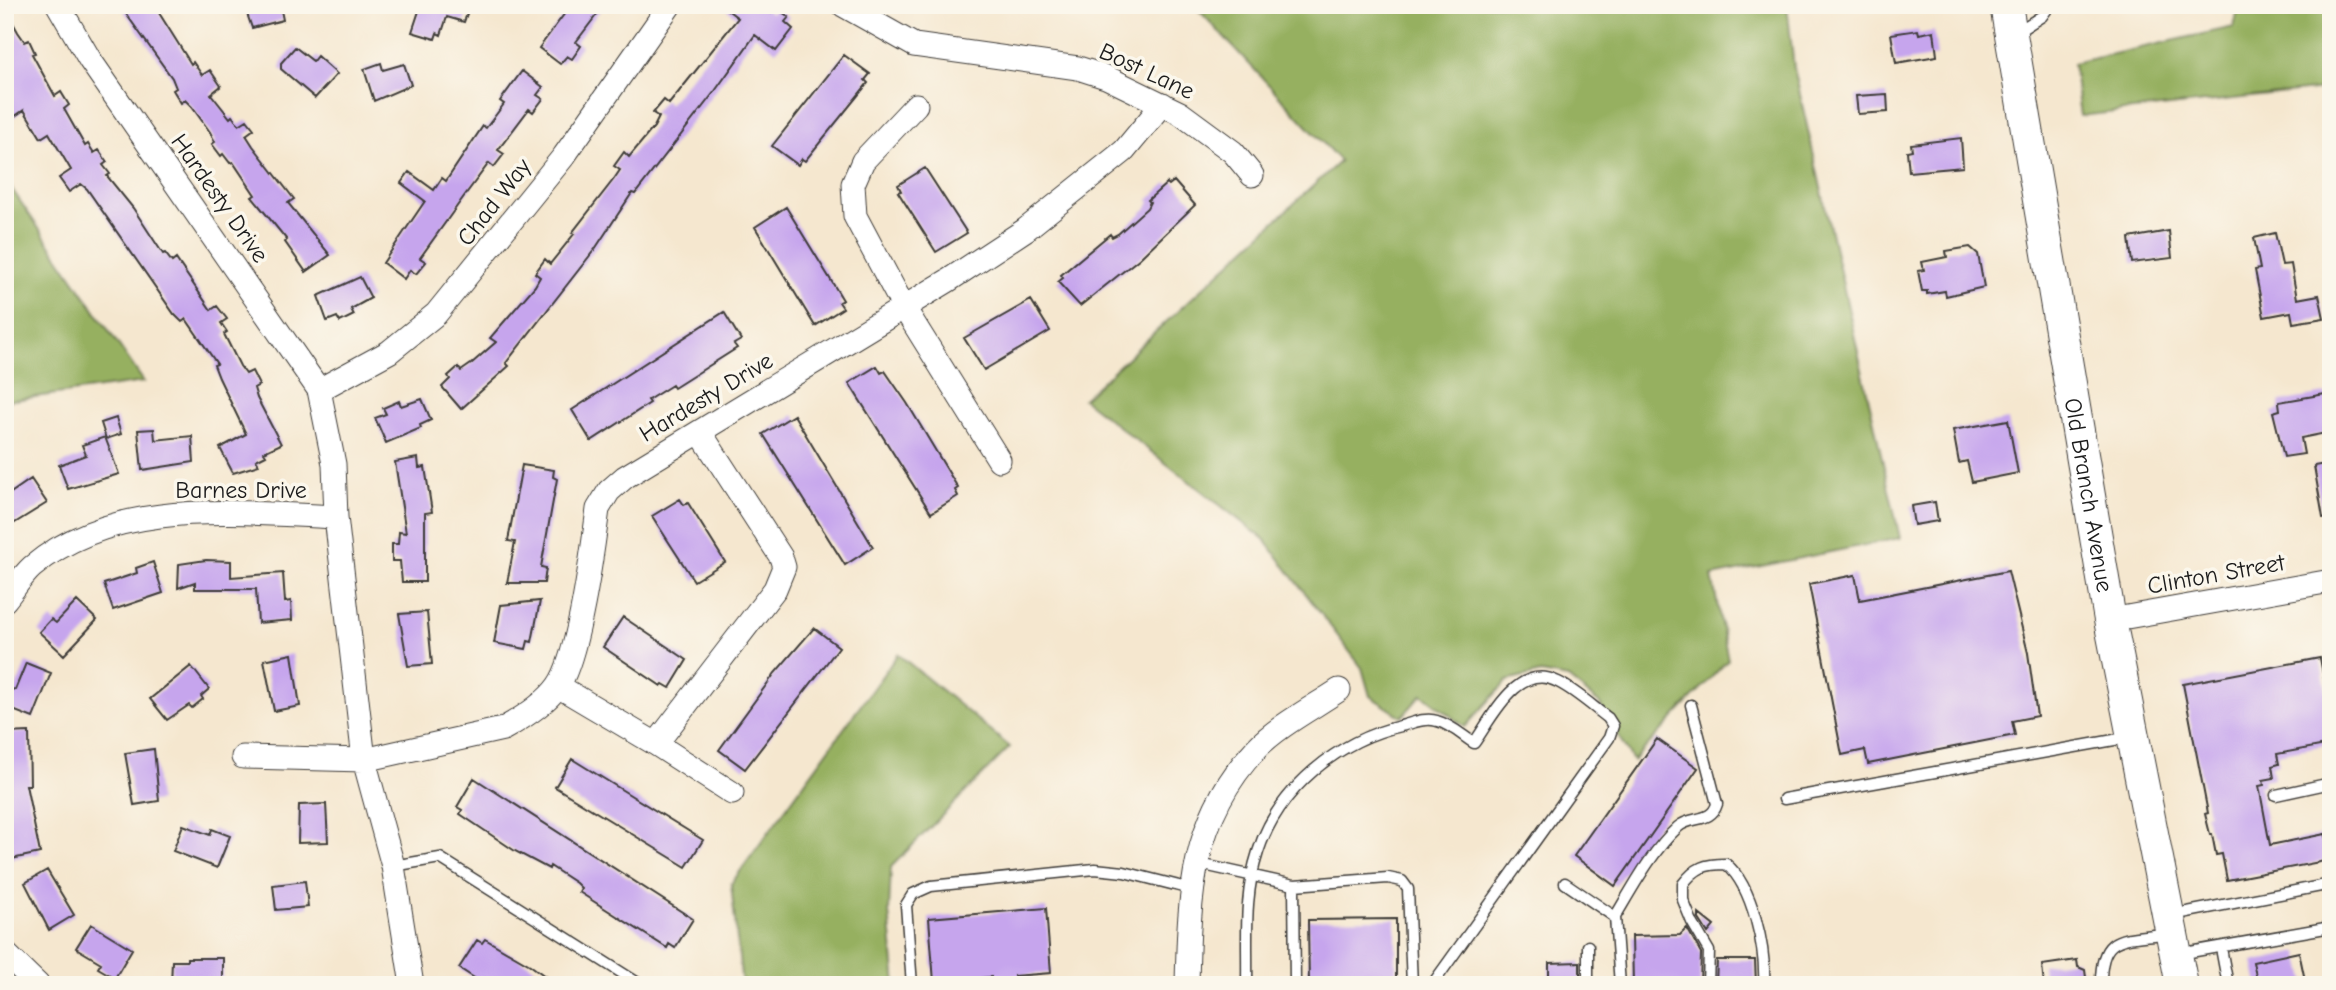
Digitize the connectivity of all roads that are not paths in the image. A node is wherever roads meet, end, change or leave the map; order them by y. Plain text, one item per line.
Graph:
1 (58, 5) edge
2 (670, 5) edge
3 (844, 5) edge
4 (2006, 5) edge
5 (2050, 5) edge
6 (2010, 37) junction
7 (1163, 104) junction
8 (916, 105) dead end
9 (1252, 175) dead end
10 (903, 306) junction
11 (319, 390) junction
12 (700, 432) junction
13 (999, 460) dead end
14 (336, 517) junction
15 (2331, 581) edge
16 (5, 600) edge
17 (2110, 620) junction
18 (558, 686) junction
19 (1339, 690) dead end
20 (1691, 705) dead end
21 (2133, 737) junction
22 (656, 744) junction
23 (243, 758) dead end
24 (364, 760) junction
25 (2331, 783) edge
26 (732, 793) dead end
27 (2276, 795) dead end
28 (1784, 799) dead end
29 (1195, 863) junction
30 (393, 866) junction
31 (1252, 876) junction
32 (1565, 883) dead end
33 (2331, 884) edge
34 (1294, 885) junction
35 (1191, 889) junction
36 (1615, 917) junction
37 (2331, 927) edge
38 (1588, 946) dead end
39 (2174, 947) edge
40 (2221, 948) junction
41 (5, 953) edge
42 (38, 985) edge
43 (412, 985) edge
44 (641, 985) edge
45 (912, 985) edge
46 (1187, 985) edge
47 (1247, 985) edge
48 (1295, 985) edge
49 (1412, 985) edge
50 (1432, 985) edge
51 (1588, 985) edge
52 (1620, 985) edge
53 (1708, 985) edge
54 (1764, 985) edge
55 (2101, 985) edge
56 (2228, 985) edge

1 - 11 street, Hardesty Drive
2 - 11 street, Chad Way
3 - 7 street, Bost Lane
4 - 6 main road, Old Branch Avenue
5 - 6 lane
6 - 17 main road, Old Branch Avenue
7 - 9 street, Bost Lane
7 - 10 street, Hardesty Drive
8 - 10 street
10 - 12 street, Hardesty Drive
10 - 13 street
11 - 14 street, Hardesty Drive
12 - 18 street, Hardesty Drive
12 - 22 street
14 - 16 street, Barnes Drive
14 - 24 street, Hardesty Drive
15 - 17 street, Clinton Street
17 - 21 main road, Old Branch Avenue
18 - 22 street
18 - 24 street
19 - 29 street
20 - 36 lane
21 - 28 lane
21 - 39 main road, Old Branch Avenue
22 - 26 street
23 - 24 street
24 - 30 street, Hardesty Drive
25 - 27 lane
29 - 31 lane
29 - 35 street
30 - 43 street, Hardesty Drive
30 - 44 lane
31 - 34 lane
31 - 47 lane
31 - 50 lane
32 - 36 lane
33 - 39 lane
34 - 48 lane
34 - 49 lane
35 - 45 lane
35 - 46 street
36 - 52 lane
37 - 40 lane
38 - 51 lane
39 - 40 lane
39 - 55 lane
40 - 56 lane
41 - 42 street
53 - 54 lane

